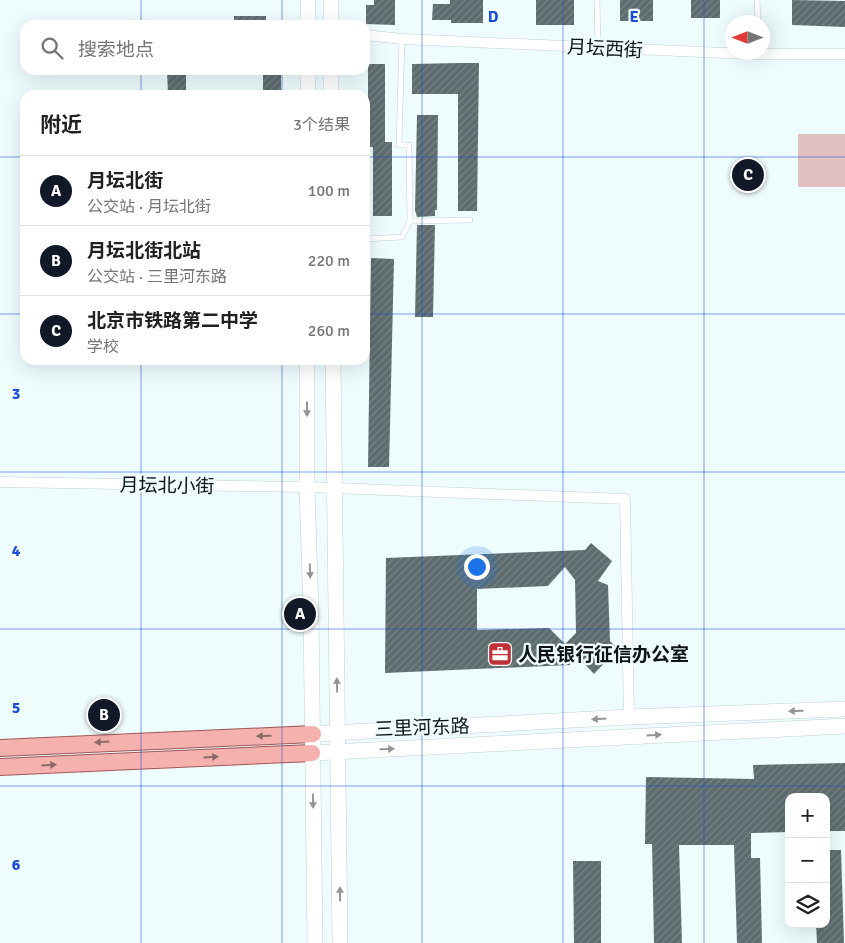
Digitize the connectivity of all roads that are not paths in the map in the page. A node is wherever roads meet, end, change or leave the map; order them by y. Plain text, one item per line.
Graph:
1 (308, 0) edge
2 (331, 0) edge
3 (597, 0) edge
4 (756, 0) edge
5 (757, 15) edge
6 (308, 20) edge
7 (331, 20) edge
8 (370, 36) edge
9 (402, 39) junction
10 (598, 48) junction
11 (725, 52) edge
12 (770, 53) edge
13 (845, 54) edge
14 (308, 75) edge
15 (331, 75) edge
16 (308, 90) edge
17 (331, 90) edge
18 (470, 220) dead end
19 (410, 221) junction
20 (370, 238) edge
21 (307, 365) edge
22 (333, 365) edge
23 (0, 482) edge
24 (307, 487) junction
25 (334, 488) junction
26 (845, 709) edge
27 (629, 717) junction
28 (845, 726) edge
29 (313, 734) junction
30 (337, 734) junction
31 (0, 748) edge
32 (338, 750) junction
33 (312, 753) junction
34 (0, 767) edge
35 (315, 943) edge
36 (340, 943) edge

1 - 6 main road
2 - 7 main road
3 - 10 lane
4 - 5 lane
8 - 9 street, 月坛西街
9 - 10 street, 月坛西街
9 - 19 lane
10 - 11 street, 月坛西街
12 - 13 street, 月坛西街
14 - 16 main road
15 - 17 main road
18 - 19 lane
19 - 20 lane
21 -> 24 main road
22 - 25 main road
23 - 24 street, 月坛北小街
24 - 25 street, 月坛北小街
24 -> 29 main road
25 - 27 street, 月坛北小街
30 -> 25 main road
26 -> 27 main road, 三里河东路
27 -> 30 main road, 三里河东路
32 -> 28 main road, 三里河东路
29 - 30 main road, 三里河东路
29 -> 31 main road, 三里河东路
29 - 33 main road
30 - 32 main road
32 - 33 main road, 三里河东路
36 -> 32 main road
34 -> 33 main road, 三里河东路
33 -> 35 main road

